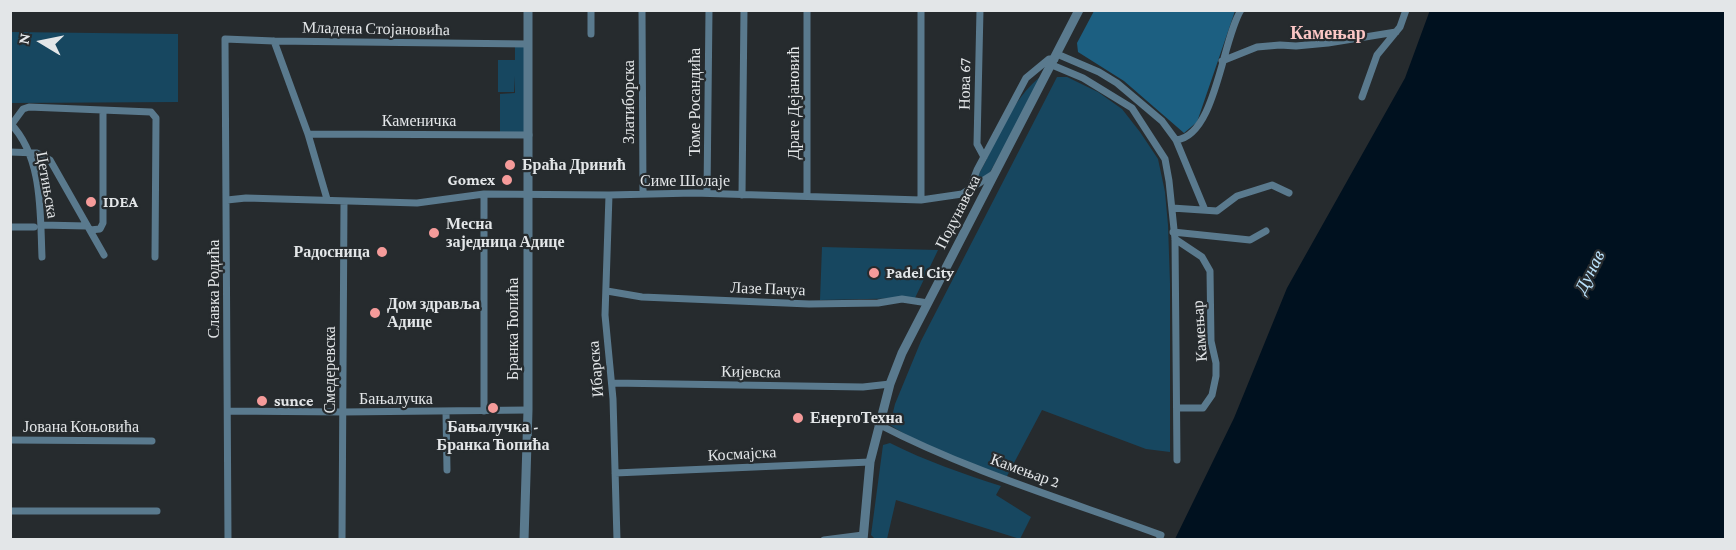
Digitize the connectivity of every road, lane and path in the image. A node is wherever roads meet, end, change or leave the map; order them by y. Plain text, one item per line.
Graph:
1 (528, 10) edge
2 (591, 10) edge
3 (642, 10) edge
4 (709, 10) edge
5 (744, 10) edge
6 (807, 10) edge
7 (921, 10) edge
8 (980, 10) edge
9 (1079, 10) edge
10 (1241, 10) edge
11 (1406, 10) edge
12 (1396, 32) junction
13 (591, 34) dead end
14 (225, 39) joint
15 (274, 41) junction
16 (528, 44) junction
17 (1055, 59) junction
18 (1222, 61) junction
19 (1362, 96) dead end
20 (103, 111) junction
21 (11, 124) edge
22 (308, 134) junction
23 (529, 135) junction
24 (1176, 140) junction
25 (10, 152) edge
26 (30, 152) junction
27 (984, 157) junction
28 (995, 173) junction
29 (970, 188) junction
30 (707, 193) junction
31 (1289, 193) dead end
32 (483, 194) junction
33 (643, 194) junction
34 (529, 195) junction
35 (609, 195) junction
36 (742, 195) junction
37 (807, 196) junction
38 (327, 199) junction
39 (226, 200) junction
40 (921, 200) junction
41 (344, 201) junction
42 (1172, 208) junction
43 (1205, 210) junction
44 (37, 226) junction
45 (10, 227) edge
46 (89, 228) junction
47 (1266, 231) dead end
48 (1174, 235) junction
49 (104, 255) dead end
50 (42, 256) dead end
51 (155, 257) dead end
52 (607, 291) junction
53 (928, 303) junction
54 (612, 383) junction
55 (890, 384) junction
56 (1177, 408) junction
57 (528, 410) junction
58 (228, 411) junction
59 (484, 411) junction
60 (343, 412) junction
61 (446, 412) junction
62 (878, 424) junction
63 (10, 440) edge
64 (152, 441) dead end
65 (1177, 460) dead end
66 (870, 462) junction
67 (447, 470) dead end
68 (615, 473) junction
69 (10, 511) edge
70 (158, 511) dead end
71 (863, 537) edge
72 (228, 540) edge
73 (342, 540) edge
74 (524, 540) edge
75 (617, 540) edge
76 (824, 540) edge
77 (1159, 540) edge

1 - 16 street, Бранка Ћопића
2 - 13 street
3 - 33 street, Златиборска
4 - 30 street, Томе Росандића
5 - 36 street
6 - 37 street, Драге Дејановић
7 - 40 street
8 - 27 street, Нова 67
9 - 17 street, Подунавска
10 - 18 street
11 - 12 street
12 - 18 street
12 - 19 street
14 - 15 street, Младена Стојановића
14 - 39 street, Славка Родића
15 - 16 street, Младена Стојановића
15 - 22 street
16 - 23 street, Бранка Ћопића
17 - 24 street
17 - 27 street
17 - 28 street, Подунавска
17 - 42 street, Камењар
18 - 24 street
20 - 21 street
20 - 46 street
20 - 51 street
21 - 26 street, Цетињска
22 - 23 street, Каменичка
22 - 38 street
23 - 34 street, Бранка Ћопића
24 - 43 street
25 - 26 street
26 - 44 street, Цетињска
26 - 46 street
27 - 29 street
28 - 29 street, Симе Шолаје
28 - 53 street, Подунавска
29 - 40 street, Симе Шолаје
30 - 33 street, Симе Шолаје
30 - 36 street, Симе Шолаје
31 - 43 street
32 - 34 street, Симе Шолаје
32 - 41 street, Симе Шолаје
32 - 59 street
33 - 35 street, Симе Шолаје
34 - 35 street, Симе Шолаје
34 - 57 street, Бранка Ћопића
35 - 52 street, Ибарска
36 - 37 street, Симе Шолаје
37 - 40 street, Симе Шолаје
38 - 39 street, Симе Шолаје
38 - 41 street, Симе Шолаје
39 - 58 street, Славка Родића
41 - 60 street, Смедеревска
42 - 43 street
42 - 48 street, Камењар
44 - 45 street
44 - 46 street
44 - 50 street, Цетињска
46 - 49 street
47 - 48 street
48 - 56 street, Камењар
48 - 56 street, Камењар
52 - 53 street, Лазе Пачуа
52 - 54 street, Ибарска
53 - 55 street, Подунавска
54 - 55 street, Кијевска
54 - 68 street, Ибарска
55 - 62 street, Подунавска
56 - 65 street, Камењар
57 - 59 street, Бањалучка
57 - 74 street, Бранка Ћопића
58 - 60 street, Бањалучка
58 - 72 street, Славка Родића
59 - 61 street, Бањалучка
60 - 61 street, Бањалучка
60 - 73 street, Смедеревска
61 - 67 street
62 - 66 street, Подунавска
62 - 77 street, Камењар 2
63 - 64 street, Јована Коњовића
66 - 68 street, Космајска
66 - 71 street, Подунавска
68 - 75 street, Ибарска
69 - 70 street
71 - 76 street

